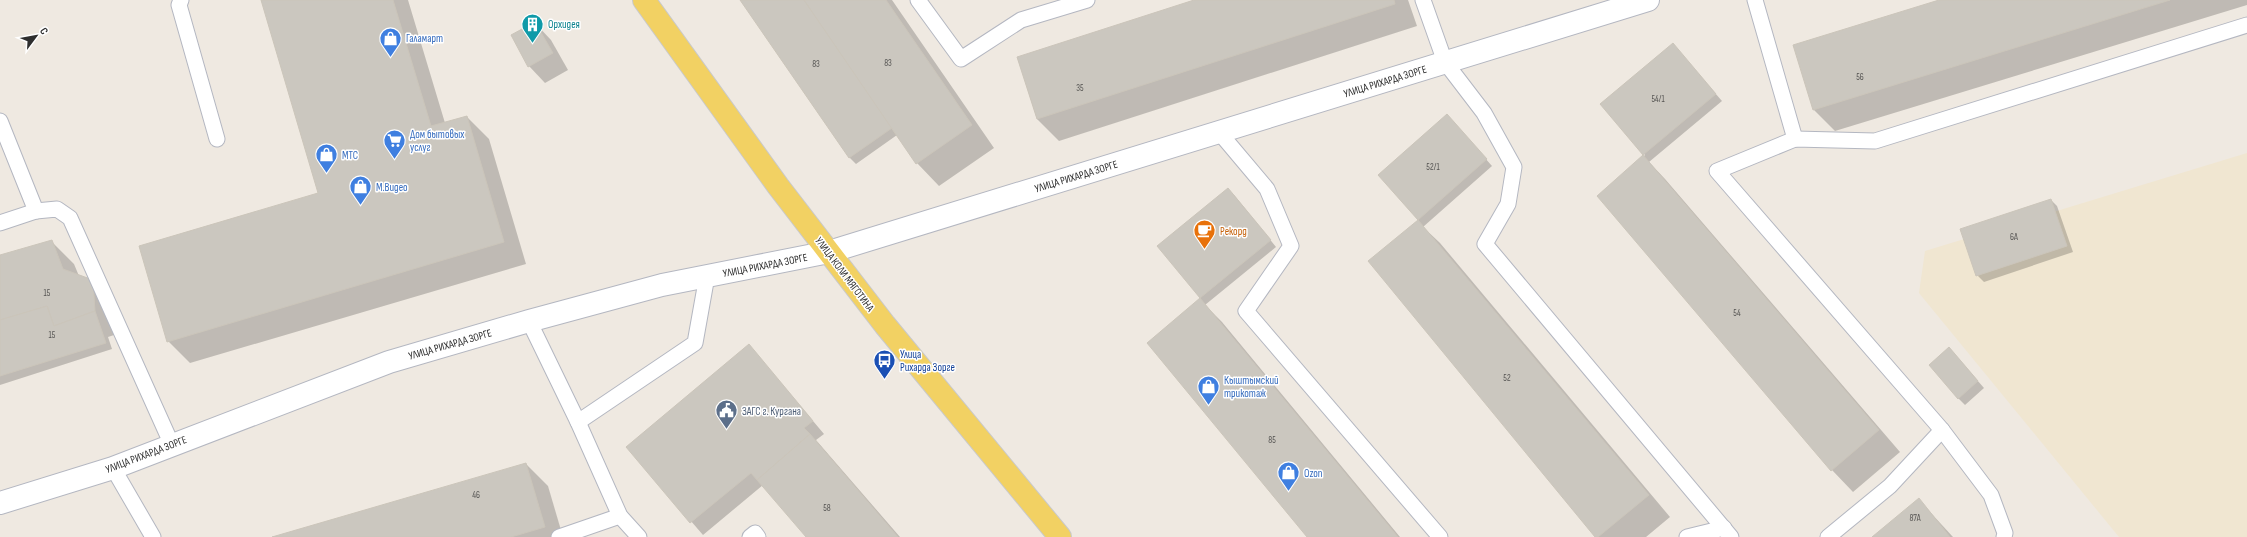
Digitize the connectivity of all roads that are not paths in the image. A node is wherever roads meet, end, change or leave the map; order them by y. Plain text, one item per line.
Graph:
1 (181, 0) edge
2 (644, 0) edge
3 (918, 0) edge
4 (1087, 0) edge
5 (1423, 0) edge
6 (1648, 0) edge
7 (1755, 0) edge
8 (2247, 26) edge
9 (1445, 62) junction
10 (0, 121) edge
11 (1219, 132) junction
12 (217, 139) dead end
13 (1795, 139) junction
14 (36, 211) junction
15 (0, 222) edge
16 (829, 252) junction
17 (708, 276) junction
18 (528, 320) junction
19 (578, 422) junction
20 (1942, 430) junction
21 (172, 445) junction
22 (112, 468) junction
23 (0, 503) edge
24 (620, 516) junction
25 (1728, 533) edge
26 (153, 537) edge
27 (559, 537) edge
28 (639, 537) edge
29 (750, 537) edge
30 (758, 537) edge
31 (1060, 537) edge
32 (1440, 537) edge
33 (1687, 537) edge
34 (1828, 537) edge
35 (2004, 537) edge

1 - 12 lane
2 - 16 main road, УЛИЦА КОЛИ МЯГОТИНА
3 - 4 lane
5 - 9 lane
6 - 9 street, УЛИЦА РИХАРДА ЗОРГЕ
7 - 13 lane
8 - 13 lane
9 - 11 street, УЛИЦА РИХАРДА ЗОРГЕ
9 - 25 lane
10 - 14 lane
11 - 16 street, УЛИЦА РИХАРДА ЗОРГЕ
11 - 32 lane
13 - 20 lane
14 - 15 lane
14 - 21 lane
16 - 17 street, УЛИЦА РИХАРДА ЗОРГЕ
16 - 31 main road, УЛИЦА КОЛИ МЯГОТИНА
17 - 18 street, УЛИЦА РИХАРДА ЗОРГЕ
17 - 19 lane
18 - 19 lane
18 - 21 street, УЛИЦА РИХАРДА ЗОРГЕ
19 - 24 lane
20 - 34 lane
20 - 35 lane
21 - 22 street, УЛИЦА РИХАРДА ЗОРГЕ
22 - 23 street, УЛИЦА РИХАРДА ЗОРГЕ
22 - 26 lane
24 - 27 lane
24 - 28 lane
25 - 33 lane
29 - 30 lane

